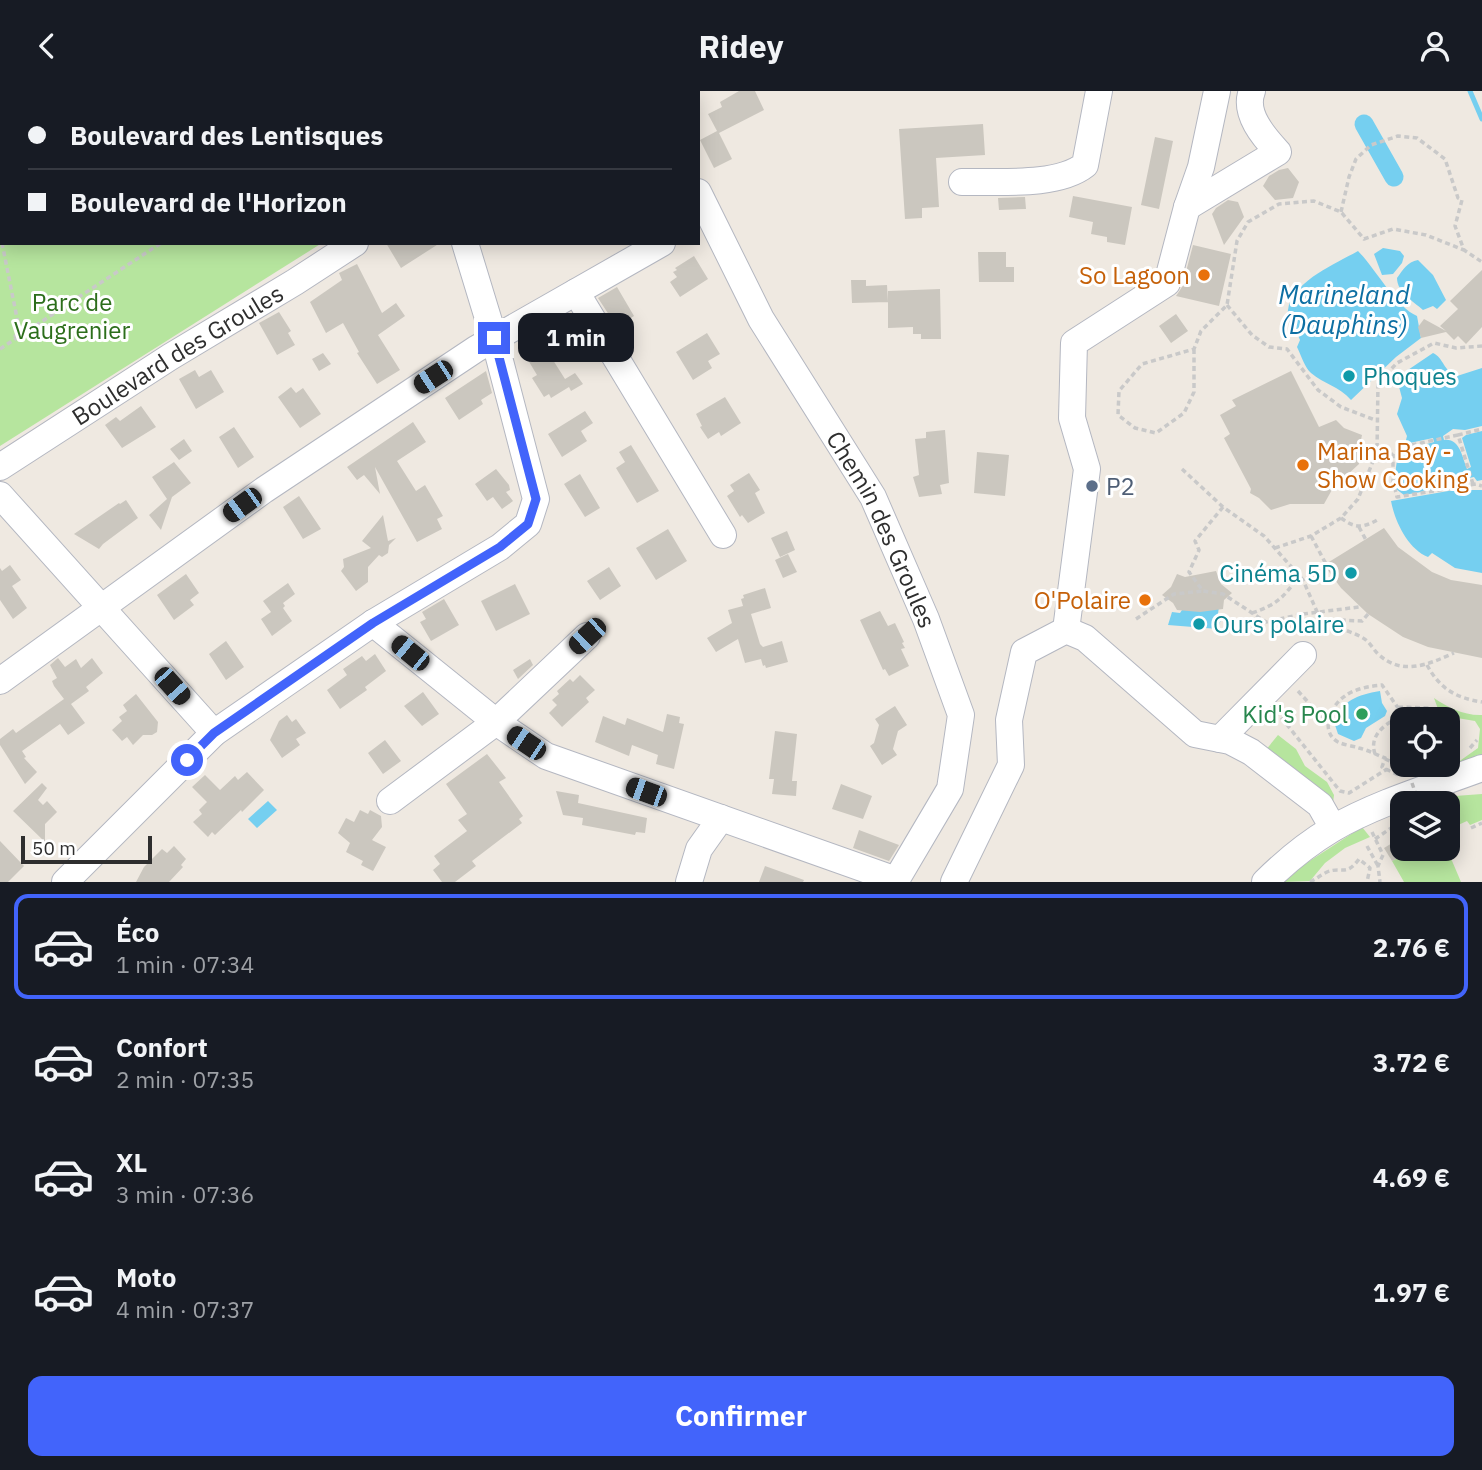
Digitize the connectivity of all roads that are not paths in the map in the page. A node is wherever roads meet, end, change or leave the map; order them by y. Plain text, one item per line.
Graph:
1 (1099, 91) edge
2 (1217, 91) edge
3 (1252, 91) edge
4 (962, 182) dead end
5 (700, 201) edge
6 (1187, 207) junction
7 (704, 219) edge
8 (352, 245) edge
9 (466, 245) edge
10 (658, 245) edge
11 (576, 292) junction
12 (494, 338) junction
13 (0, 467) edge
14 (0, 495) edge
15 (723, 535) dead end
16 (99, 607) junction
17 (373, 623) junction
18 (1066, 630) junction
19 (587, 636) dead end
20 (1303, 655) dead end
21 (0, 681) edge
22 (496, 722) junction
23 (214, 733) junction
24 (1220, 739) junction
25 (1482, 768) edge
26 (390, 801) dead end
27 (721, 818) junction
28 (1333, 828) junction
29 (896, 881) edge
30 (65, 882) edge
31 (689, 882) edge
32 (954, 882) edge
33 (1265, 882) edge

1 - 4 street
2 - 6 street
3 - 6 street
5 - 7 street, Chemin des Groules
6 - 18 street
7 - 29 street, Chemin des Groules
8 - 13 street, Boulevard des Groules
9 - 12 street
10 - 11 street
11 - 12 street
11 - 15 street
12 - 16 street
12 - 17 street
14 - 16 street
16 - 21 street
16 - 23 street
17 - 22 street
17 - 23 street
18 - 24 street
18 - 32 street
19 - 22 street
20 - 24 street
22 - 26 street
22 - 27 street
23 - 30 street
24 - 28 street
25 - 28 street
27 - 29 street
27 - 31 street
28 - 33 street

